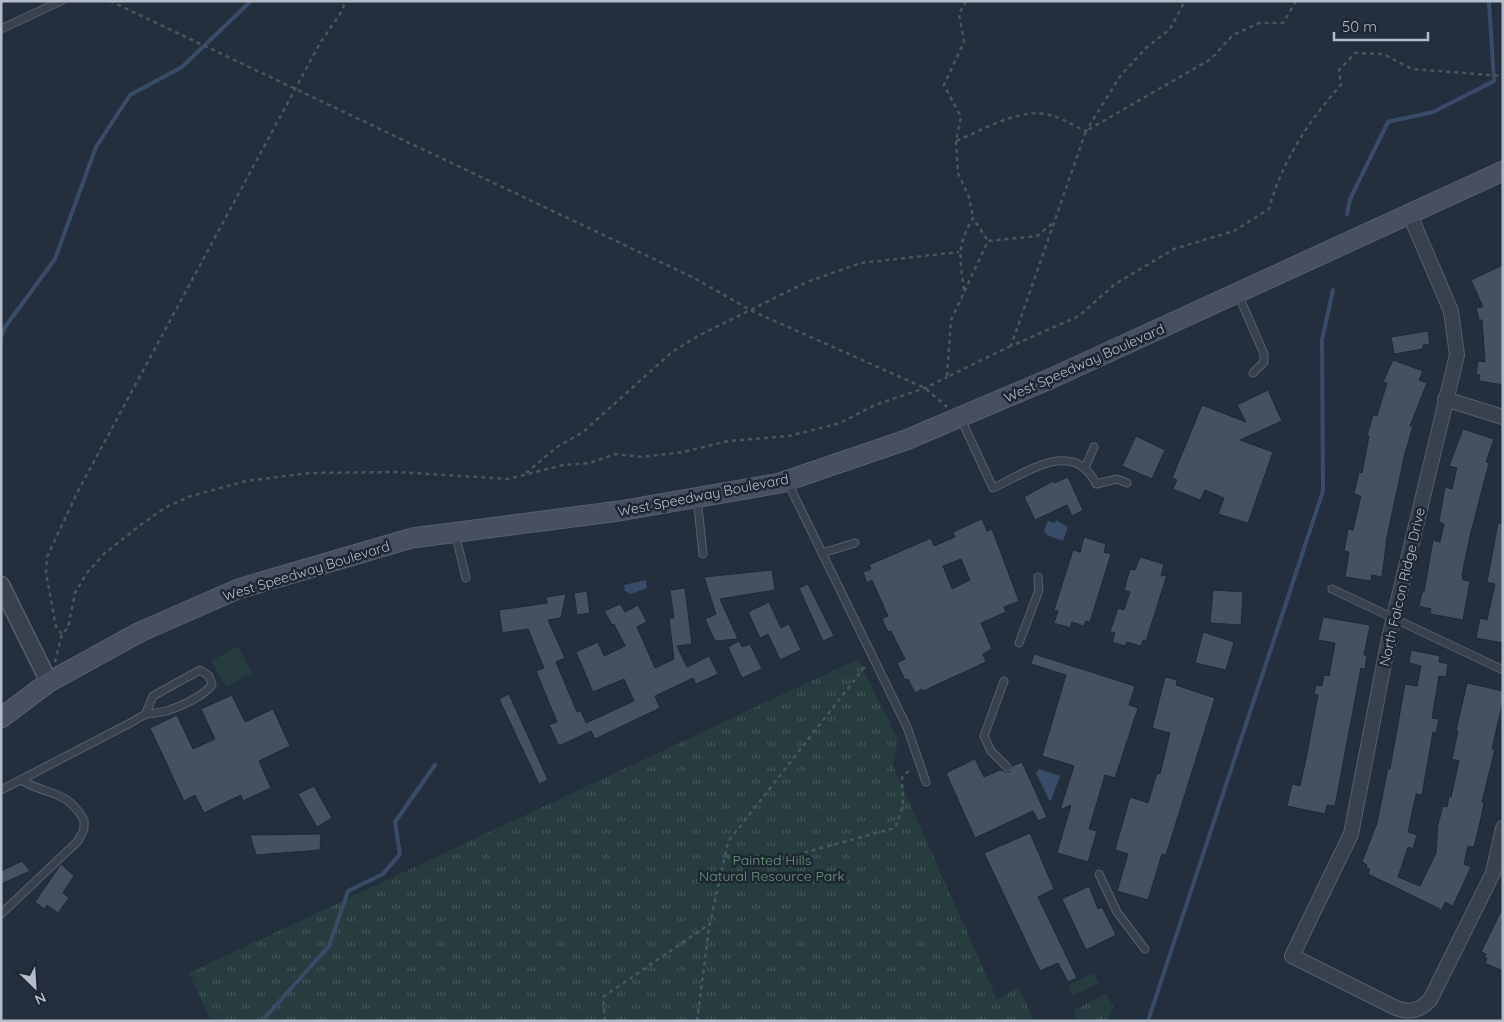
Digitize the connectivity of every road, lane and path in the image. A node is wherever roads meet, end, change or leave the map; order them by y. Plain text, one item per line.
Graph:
1 (61, 1) edge
2 (110, 1) edge
3 (345, 1) edge
4 (966, 1) edge
5 (1185, 1) edge
6 (1296, 1) edge
7 (1, 28) edge
8 (1503, 76) edge
9 (296, 91) junction
10 (1086, 131) junction
11 (956, 142) junction
12 (1503, 171) edge
13 (1410, 215) junction
14 (973, 218) junction
15 (1054, 222) junction
16 (988, 241) junction
17 (959, 252) junction
18 (964, 291) junction
19 (1238, 294) junction
20 (752, 311) junction
21 (1011, 346) junction
22 (1253, 373) dead end
23 (947, 377) junction
24 (925, 388) junction
25 (1445, 399) junction
26 (960, 417) junction
27 (1503, 417) edge
28 (1094, 447) dead end
29 (1085, 468) junction
30 (524, 475) junction
31 (787, 480) junction
32 (1127, 483) dead end
33 (697, 497) junction
34 (455, 533) junction
35 (855, 543) dead end
36 (822, 553) junction
37 (703, 554) dead end
38 (1038, 577) dead end
39 (466, 578) dead end
40 (1, 585) edge
41 (1332, 589) dead end
42 (1394, 618) junction
43 (62, 634) junction
44 (1019, 643) dead end
45 (873, 656) junction
46 (1503, 670) edge
47 (49, 682) junction
48 (1004, 682) dead end
49 (146, 713) junction
50 (1, 718) edge
51 (918, 763) junction
52 (1007, 767) dead end
53 (21, 780) junction
54 (926, 782) dead end
55 (1, 790) edge
56 (1503, 828) edge
57 (725, 856) junction
58 (1098, 874) dead end
59 (1, 914) edge
60 (712, 922) junction
61 (1145, 949) dead end
62 (1420, 1015) edge
63 (605, 1021) edge
64 (697, 1021) edge

1 - 7 lane
2 - 9 path
3 - 9 path
4 - 11 path
5 - 10 path
6 - 10 path
8 - 21 path
9 - 20 path
9 - 43 path
10 - 11 path
10 - 15 path
11 - 14 path
12 - 13 main road, West Speedway Boulevard
13 - 19 main road, West Speedway Boulevard
13 - 25 street, North Falcon Ridge Drive
14 - 16 path
14 - 17 path
15 - 16 path
15 - 21 path
16 - 18 path
17 - 18 path
17 - 20 path
18 - 23 path
19 - 22 lane
19 - 26 main road, West Speedway Boulevard
20 - 24 path
20 - 30 path
21 - 23 path
23 - 24 path
24 - 26 path
24 - 30 path
25 - 27 street
25 - 42 street, North Falcon Ridge Drive
26 - 29 lane
26 - 31 main road, West Speedway Boulevard
28 - 29 lane
29 - 32 lane
30 - 43 path
31 - 33 main road, West Speedway Boulevard
31 - 36 lane
33 - 34 main road, West Speedway Boulevard
33 - 37 lane
34 - 39 lane
34 - 47 main road, West Speedway Boulevard
35 - 36 lane
36 - 45 lane
38 - 44 lane
40 - 47 street
41 - 42 lane
42 - 46 lane
42 - 62 street, North Falcon Ridge Drive
43 - 47 path
45 - 51 lane
45 - 57 path
47 - 50 main road, West Speedway Boulevard
48 - 52 lane
49 - 49 lane
49 - 53 lane
51 - 54 lane
51 - 57 path
53 - 55 lane
53 - 59 lane
56 - 62 street
57 - 60 path
58 - 61 lane
60 - 63 path
60 - 64 path

